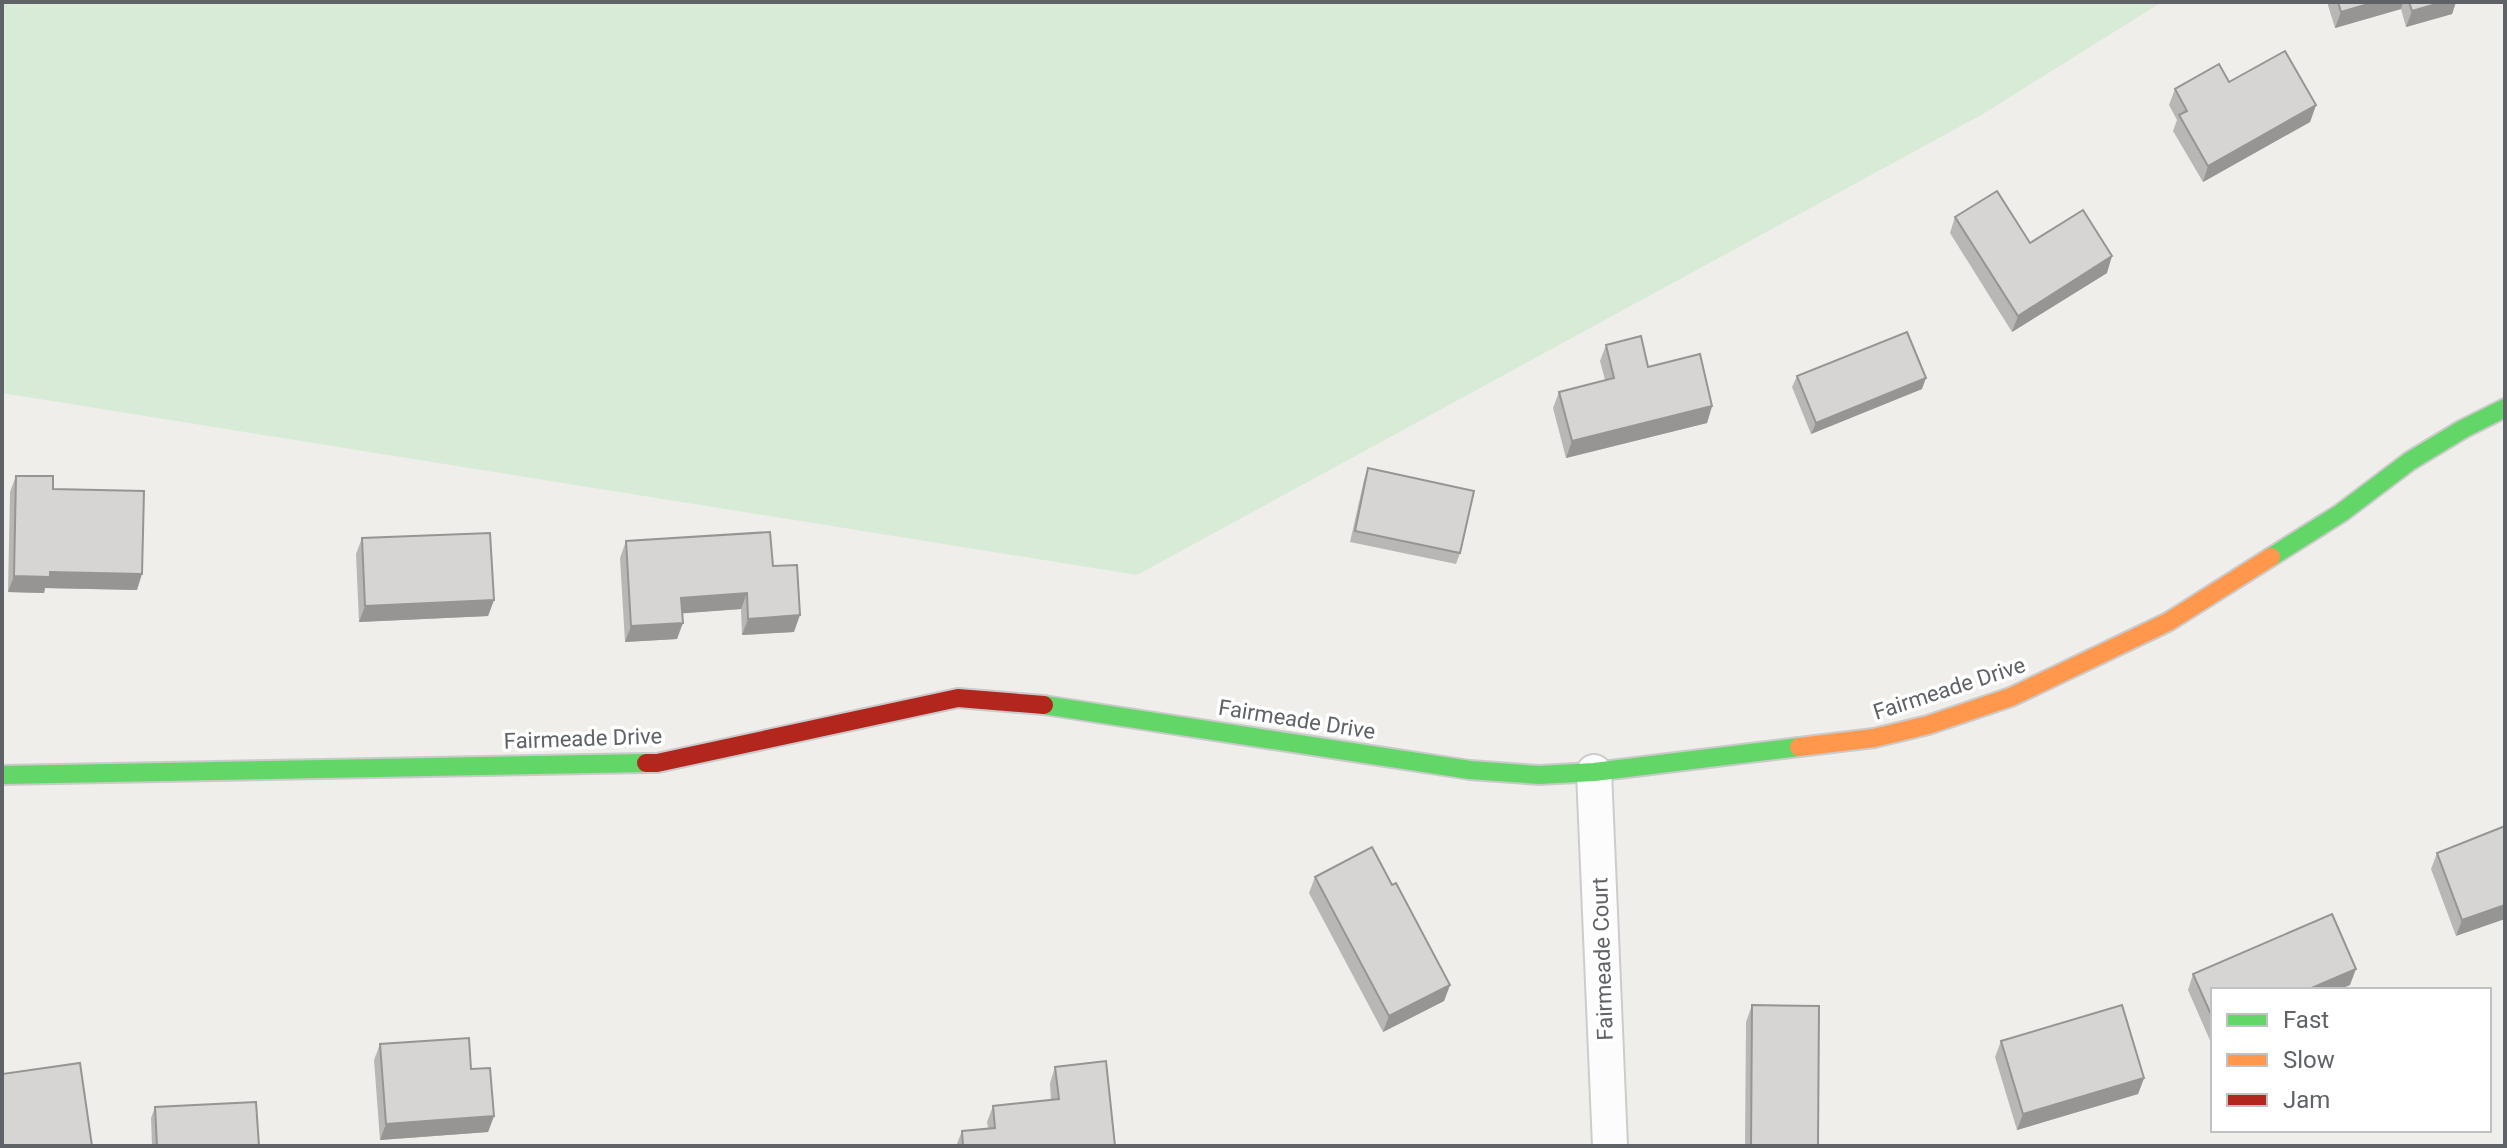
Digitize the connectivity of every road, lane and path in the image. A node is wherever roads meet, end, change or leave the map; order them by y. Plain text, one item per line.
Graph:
1 (2505, 408) edge
2 (1594, 772) junction
3 (2, 775) edge
4 (1610, 1146) edge

1 - 2 street, Fairmeade Drive
2 - 3 street, Fairmeade Drive
2 - 4 street, Fairmeade Court

